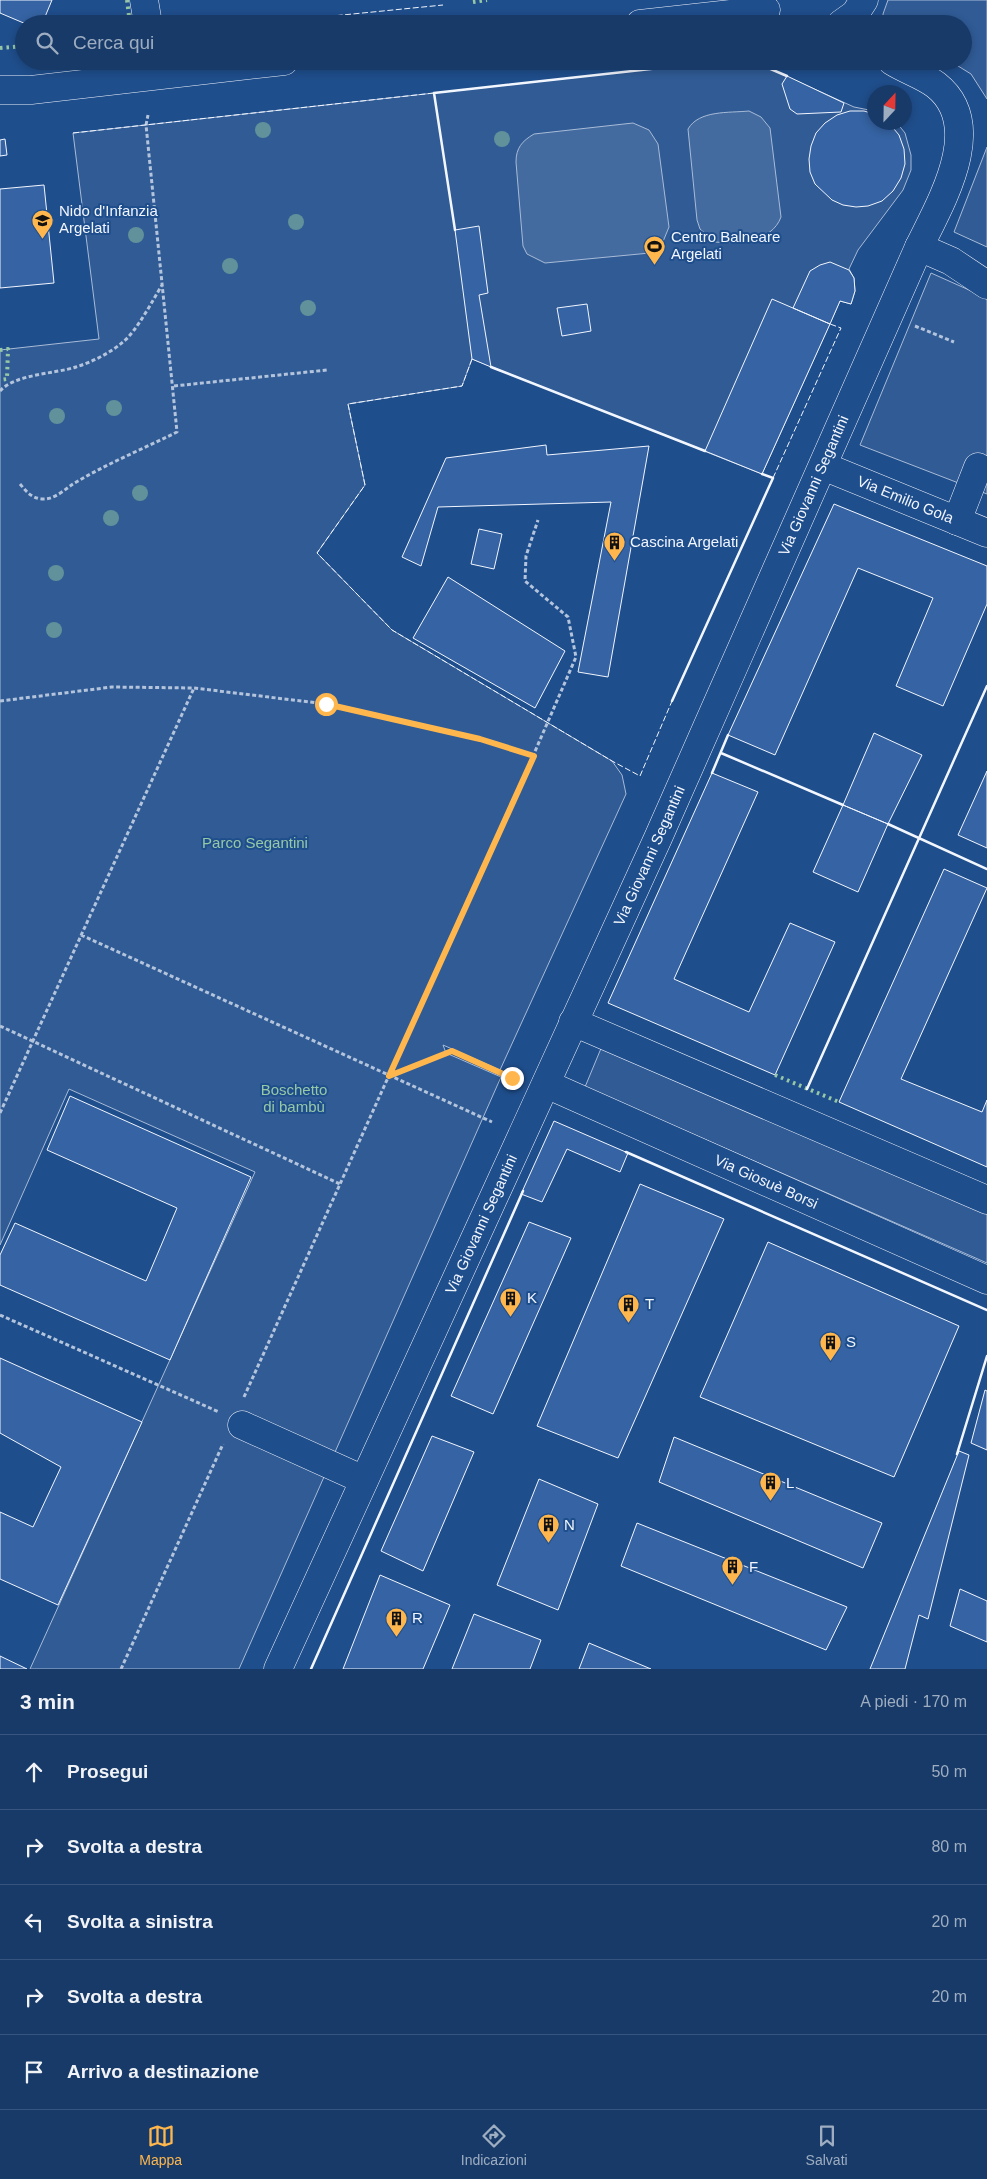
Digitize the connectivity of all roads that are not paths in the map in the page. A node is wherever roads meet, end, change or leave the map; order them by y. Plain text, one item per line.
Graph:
1 (144, 0) edge
2 (864, 0) edge
3 (769, 11) edge
4 (146, 15) edge
5 (729, 15) edge
6 (854, 15) edge
7 (145, 70) edge
8 (908, 70) edge
9 (0, 90) edge
10 (919, 246) junction
11 (987, 286) edge
12 (822, 466) junction
13 (978, 467) dead end
14 (956, 521) junction
15 (987, 533) edge
16 (573, 1022) junction
17 (546, 1084) junction
18 (987, 1200) edge
19 (987, 1280) edge
20 (234, 1420) road end
21 (364, 1480) junction
22 (278, 1669) edge

1 - 4 street
2 - 6 street
3 - 5 street
7 - 9 street
8 - 10 street, Via Giovanni Segantini
10 - 11 street
10 - 12 street, Via Giovanni Segantini
12 - 14 street, Via Emilio Gola
12 - 16 street, Via Giovanni Segantini
13 - 14 street
14 - 15 street, Via Emilio Gola
16 - 17 street, Via Giovanni Segantini
16 - 18 street
17 - 19 street, Via Giosuè Borsi
17 - 21 street, Via Giovanni Segantini
20 - 21 street
21 - 22 street, Via Giovanni Segantini

